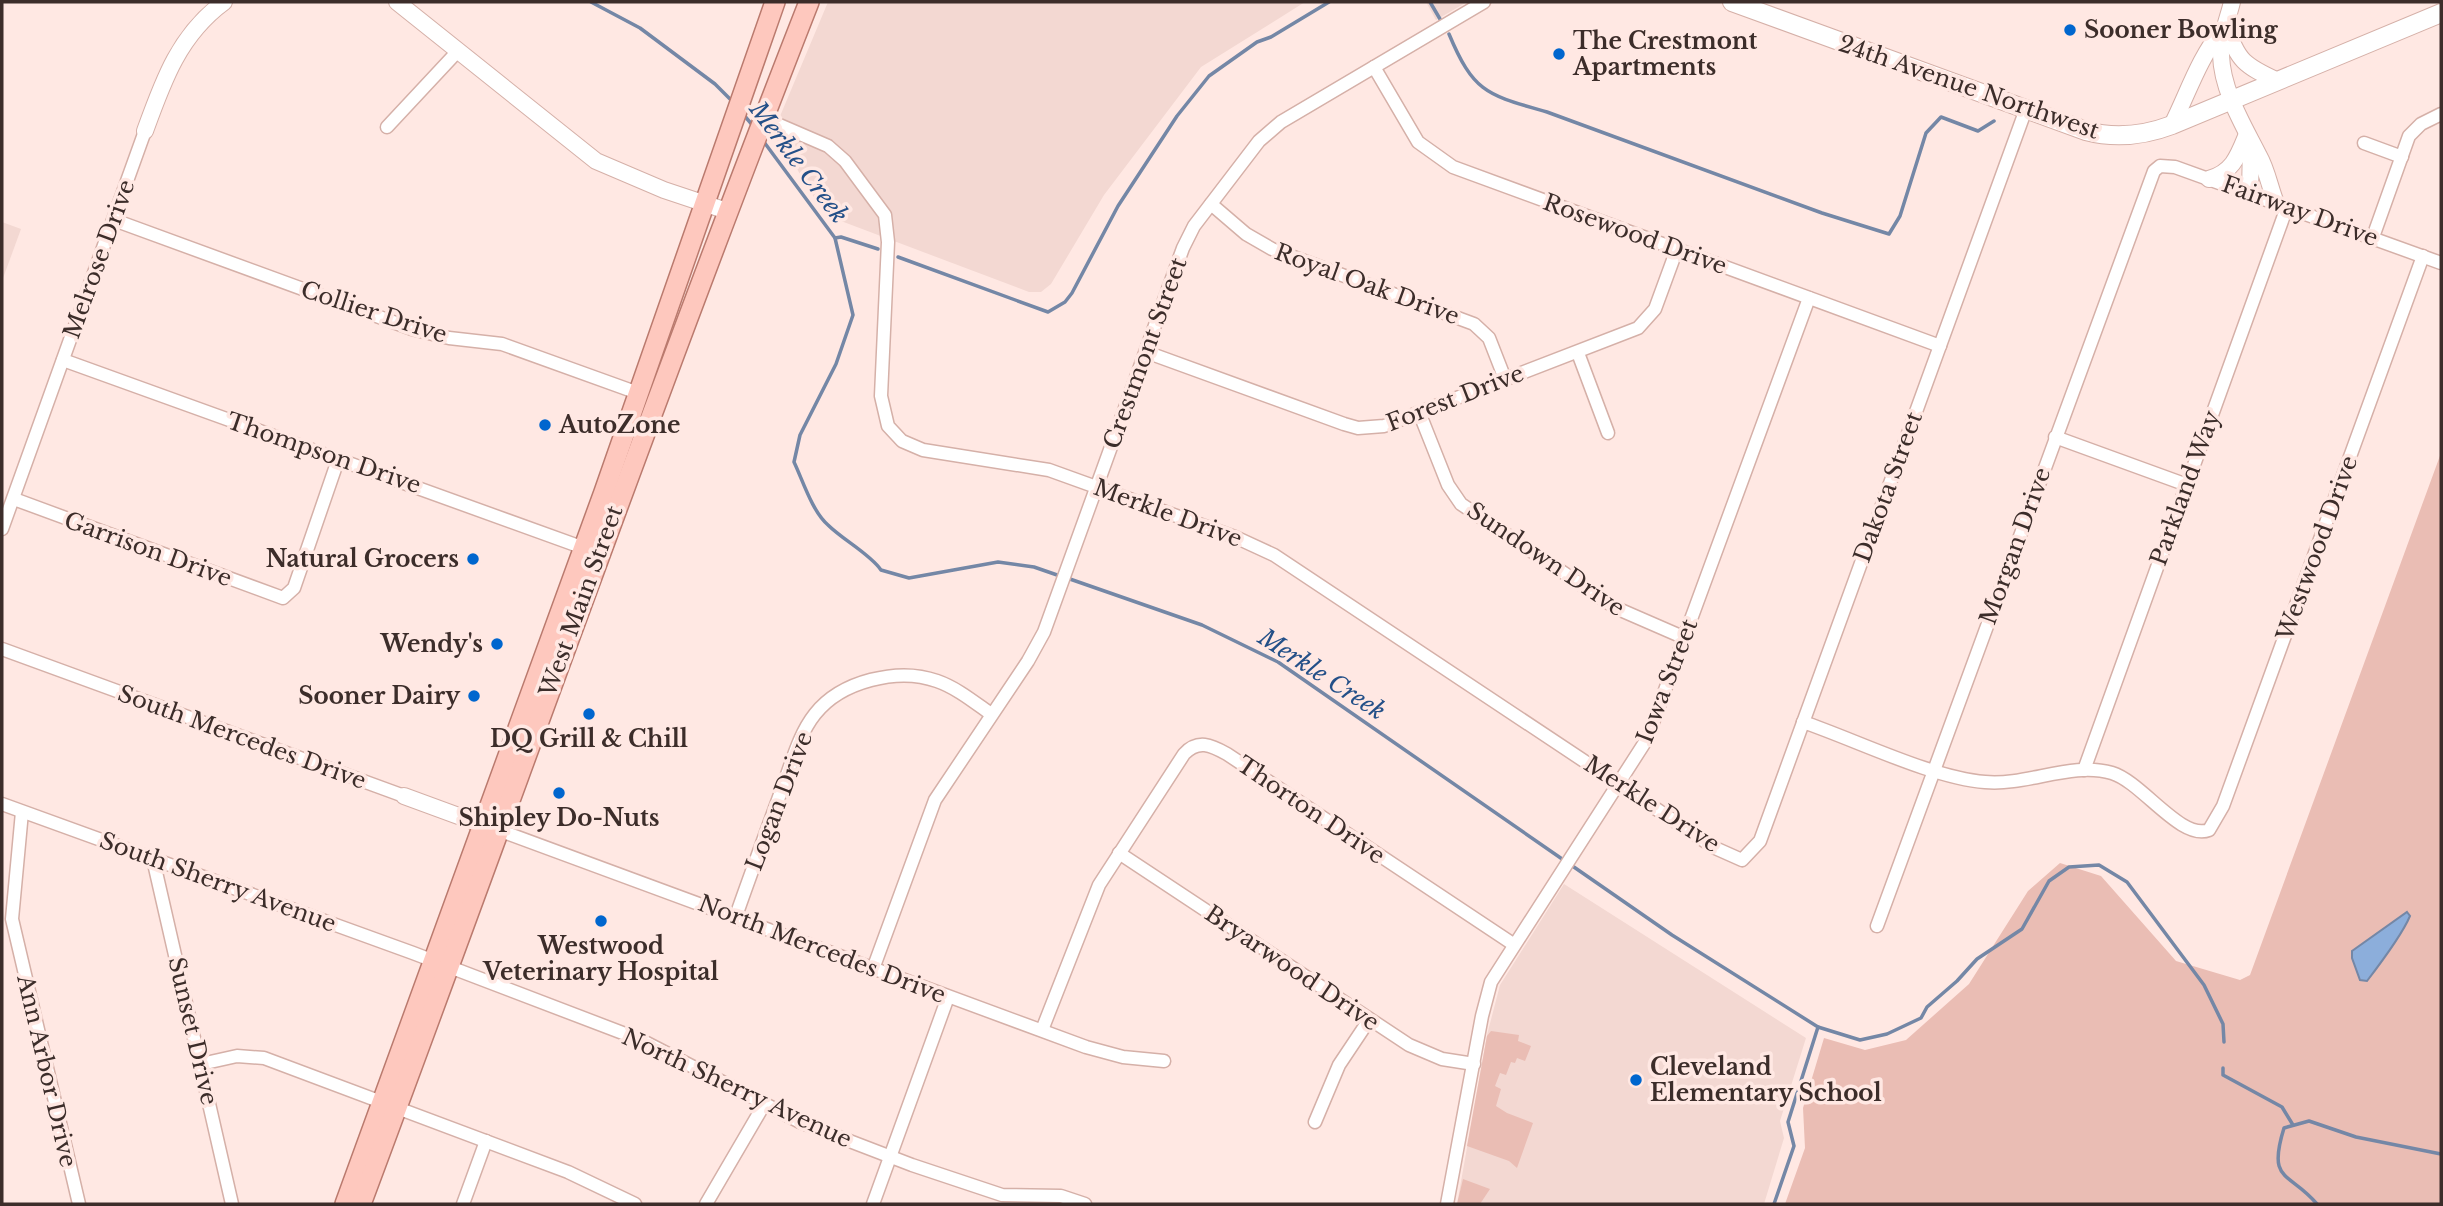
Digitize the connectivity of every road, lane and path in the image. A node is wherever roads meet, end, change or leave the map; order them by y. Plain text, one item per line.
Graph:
1 (222, 2) edge
2 (397, 2) edge
3 (775, 2) edge
4 (809, 2) edge
5 (1484, 2) edge
6 (1732, 2) edge
7 (2232, 2) edge
8 (2441, 13) edge
9 (2226, 25) junction
10 (457, 52) junction
11 (1374, 67) junction
12 (2278, 81) junction
13 (2232, 100) junction
14 (2026, 109) junction
15 (2441, 114) edge
16 (761, 121) junction
17 (2172, 125) junction
18 (387, 127) dead end
19 (145, 131) joint
20 (2249, 139) junction
21 (2364, 143) dead end
22 (2402, 157) junction
23 (2157, 168) joint
24 (2209, 179) junction
25 (2250, 193) junction
26 (703, 203) junction
27 (1211, 204) junction
28 (2281, 205) junction
29 (727, 211) junction
30 (114, 220) junction
31 (2373, 237) junction
32 (1677, 249) junction
33 (2423, 257) junction
34 (2441, 263) edge
35 (1808, 298) junction
36 (1940, 346) junction
37 (1146, 352) junction
38 (1578, 352) junction
39 (63, 360) junction
40 (1505, 379) junction
41 (638, 393) junction
42 (1419, 412) junction
43 (1608, 433) dead end
44 (2055, 437) junction
45 (338, 460) junction
46 (2187, 485) junction
47 (1097, 487) junction
48 (14, 499) junction
49 (2, 530) edge
50 (584, 548) junction
51 (1685, 638) junction
52 (2, 649) edge
53 (991, 714) junction
54 (1803, 722) junction
55 (1934, 769) junction
56 (2084, 770) junction
57 (1620, 783) junction
58 (404, 796) joint
59 (2, 804) edge
60 (22, 812) junction
61 (490, 827) junction
62 (1119, 852) junction
63 (153, 859) junction
64 (1742, 860) joint
65 (736, 916) junction
66 (1877, 926) dead end
67 (1513, 944) junction
68 (440, 965) junction
69 (873, 969) junction
70 (948, 997) junction
71 (1369, 1020) junction
72 (1042, 1030) junction
73 (1164, 1061) dead end
74 (1474, 1064) junction
75 (201, 1065) junction
76 (765, 1103) junction
77 (390, 1105) junction
78 (1315, 1122) dead end
79 (486, 1141) junction
80 (891, 1157) junction
81 (1033, 1201) edge
82 (79, 1204) edge
83 (232, 1204) edge
84 (345, 1204) edge
85 (361, 1204) edge
86 (463, 1204) edge
87 (635, 1204) edge
88 (706, 1204) edge
89 (873, 1204) edge
90 (1085, 1204) edge
91 (1447, 1204) edge

1 - 19 street, Melrose Drive
2 - 10 street
3 - 26 main road, West Main Street
4 - 16 main road, West Main Street
5 - 11 street, Crestmont Street
6 - 14 main road, 24th Avenue Northwest
7 - 9 street
8 - 12 main road, 24th Avenue Northwest
9 - 12 street
9 - 13 street
9 - 17 street
10 - 18 street
10 - 26 street
11 - 27 street, Crestmont Street
11 - 32 street, Rosewood Drive
12 - 13 main road, 24th Avenue Northwest
13 - 17 main road, 24th Avenue Northwest
13 - 20 street
14 - 17 main road, 24th Avenue Northwest
14 - 36 street, Dakota Street
15 - 22 street
16 - 29 main road, West Main Street
16 - 47 street, Merkle Drive
19 - 30 street, Melrose Drive
20 - 24 street
20 - 25 street
20 - 28 street
21 - 22 street
22 - 31 street
23 - 24 street, Fairway Drive
23 - 44 street, Morgan Drive
24 - 25 street, Fairway Drive
25 - 28 street, Fairway Drive
26 - 29 street
26 - 41 main road, West Main Street
27 - 37 street, Crestmont Street
27 - 40 street, Royal Oak Drive
28 - 31 street, Fairway Drive
28 - 46 street, Parkland Way
29 - 61 main road, West Main Street
30 - 39 street, Melrose Drive
30 - 41 street, Collier Drive
31 - 33 street, Fairway Drive
32 - 35 street, Rosewood Drive
32 - 38 street, Forest Drive
33 - 34 street, Fairway Drive
33 - 56 street, Westwood Drive
35 - 36 street, Rosewood Drive
35 - 51 street, Iowa Street
36 - 54 street, Dakota Street
37 - 42 street, Forest Drive
37 - 47 street, Crestmont Street
38 - 40 street, Forest Drive
38 - 43 street
39 - 45 street, Thompson Drive
39 - 48 street, Melrose Drive
40 - 42 street, Forest Drive
41 - 50 main road, West Main Street
42 - 51 street, Sundown Drive
44 - 46 street
44 - 55 street, Morgan Drive
45 - 48 street, Garrison Drive
45 - 50 street, Thompson Drive
46 - 56 street, Parkland Way
47 - 53 street, Crestmont Street
47 - 57 street, Merkle Drive
48 - 49 street, Melrose Drive
50 - 61 main road, West Main Street
51 - 57 street, Iowa Street
52 - 58 street, South Mercedes Drive
53 - 65 street, Logan Drive
53 - 69 street, Crestmont Street
54 - 55 street
54 - 64 street, Dakota Street
55 - 56 street
55 - 66 street, Morgan Drive
57 - 64 street, Merkle Drive
57 - 67 street, Iowa Street
58 - 61 street, South Mercedes Drive
59 - 60 street, South Sherry Avenue
60 - 63 street, South Sherry Avenue
60 - 82 street, Ann Arbor Drive
61 - 65 street, North Mercedes Drive
61 - 68 main road, West Main Street
62 - 67 street, Thorton Drive
62 - 71 street, Bryarwood Drive
62 - 72 street
63 - 68 street, South Sherry Avenue
63 - 75 street, Sunset Drive
65 - 69 street, North Mercedes Drive
67 - 74 street, Iowa Street
68 - 76 street, North Sherry Avenue
68 - 77 main road, West Main Street
69 - 70 street, North Mercedes Drive
70 - 72 street, North Mercedes Drive
70 - 80 street
71 - 74 street, Bryarwood Drive
71 - 78 street
72 - 73 street, North Mercedes Drive
74 - 91 street, Iowa Street
75 - 77 street
75 - 83 street, Sunset Drive
76 - 80 street, North Sherry Avenue
76 - 88 street
77 - 79 street
77 - 84 main road, West Main Street
77 - 85 main road, West Main Street
79 - 86 street
79 - 87 street
80 - 81 street, North Sherry Avenue
80 - 89 street
81 - 90 street, North Sherry Avenue

